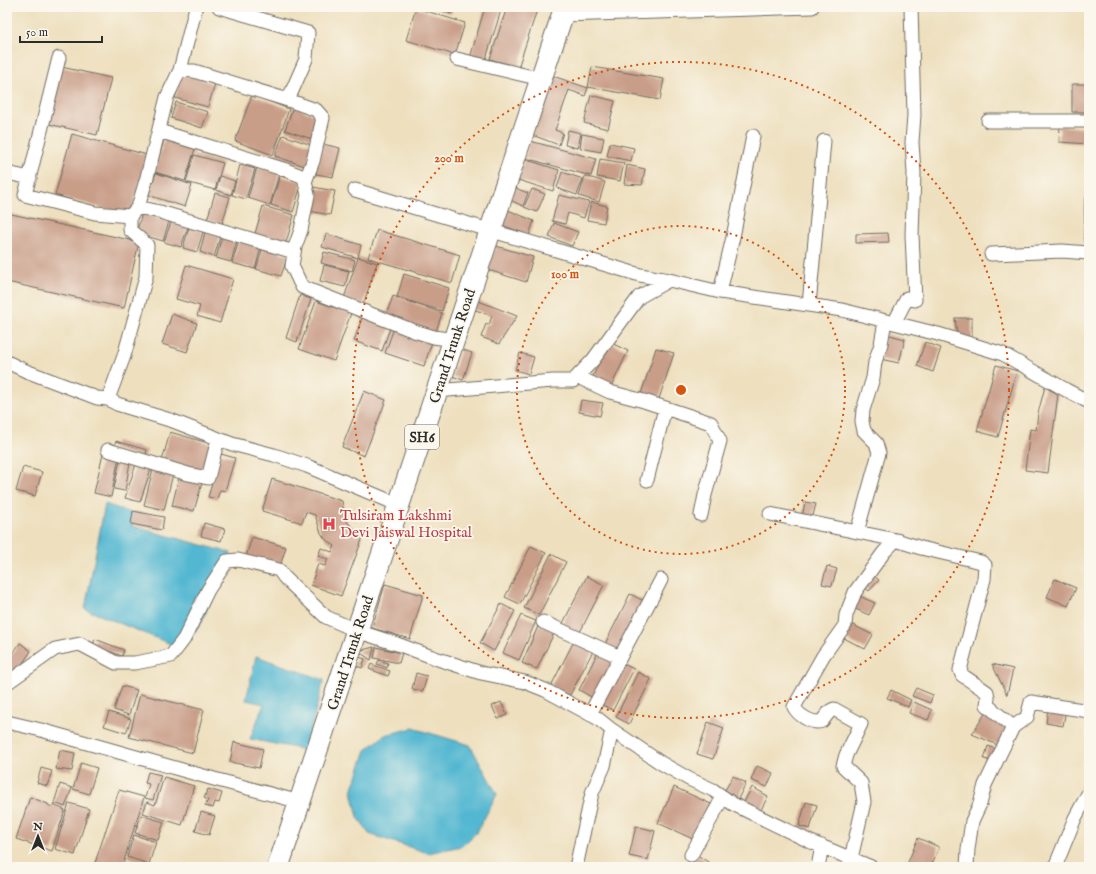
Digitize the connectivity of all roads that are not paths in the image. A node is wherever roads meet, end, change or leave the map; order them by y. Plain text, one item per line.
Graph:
1 (196, 7) edge
2 (219, 7) edge
3 (812, 7) edge
4 (911, 7) edge
5 (563, 11) edge
6 (59, 58) dead end
7 (457, 59) dead end
8 (180, 70) junction
9 (541, 79) junction
10 (288, 100) junction
11 (988, 121) dead end
12 (1089, 121) edge
13 (159, 131) junction
14 (753, 136) dead end
15 (824, 142) dead end
16 (7, 173) edge
17 (30, 178) junction
18 (305, 182) junction
19 (355, 190) dead end
20 (134, 211) junction
21 (491, 230) junction
22 (294, 252) junction
23 (1089, 253) edge
24 (990, 254) dead end
25 (669, 280) junction
26 (720, 292) junction
27 (809, 305) junction
28 (890, 322) junction
29 (454, 340) junction
30 (7, 362) edge
31 (578, 377) junction
32 (437, 391) junction
33 (108, 399) junction
34 (1089, 402) edge
35 (664, 408) junction
36 (218, 439) junction
37 (108, 450) dead end
38 (647, 480) dead end
39 (399, 505) junction
40 (770, 514) dead end
41 (701, 515) dead end
42 (856, 532) junction
43 (896, 540) junction
44 (661, 580) dead end
45 (543, 622) dead end
46 (357, 631) junction
47 (620, 657) junction
48 (7, 683) edge
49 (1089, 710) edge
50 (590, 714) junction
51 (7, 723) edge
52 (1013, 727) junction
53 (612, 730) junction
54 (1089, 792) edge
55 (723, 797) junction
56 (300, 802) junction
57 (822, 846) junction
58 (691, 855) dead end
59 (850, 863) edge
60 (278, 867) edge
61 (576, 867) edge
62 (818, 867) edge
63 (871, 867) edge
64 (967, 867) edge
65 (1055, 867) edge

1 - 8 street
2 - 10 street
3 - 5 street
4 - 28 street
5 - 9 main road, Grand Trunk Road / SH6
6 - 17 street
7 - 9 street
8 - 10 street
8 - 13 street
9 - 21 main road, Grand Trunk Road / SH6
10 - 18 street
11 - 12 street
13 - 18 street
13 - 20 street
14 - 26 street
15 - 27 street
16 - 17 street
17 - 20 street
18 - 22 street
19 - 21 street
20 - 22 street
20 - 33 street
21 - 25 street
21 - 29 main road, Grand Trunk Road / SH6
22 - 29 street
23 - 24 street
25 - 26 street
25 - 31 street
26 - 27 street
27 - 28 street
28 - 34 street
28 - 42 street
29 - 32 main road, Grand Trunk Road / SH6
30 - 33 street
31 - 32 street
31 - 35 street
32 - 39 main road, Grand Trunk Road / SH6
33 - 36 street
35 - 38 street
35 - 41 street
36 - 37 street
36 - 39 street
39 - 46 main road, Grand Trunk Road / SH6
40 - 42 street
42 - 43 street
43 - 52 street
43 - 59 street
44 - 47 street
45 - 47 street
46 - 48 street
46 - 50 street
46 - 56 main road, Grand Trunk Road / SH6
47 - 50 street
49 - 52 street
50 - 53 street
51 - 56 street
52 - 64 street
53 - 55 street
53 - 61 street
54 - 65 street
55 - 57 street
55 - 58 street
56 - 60 main road, Grand Trunk Road / SH6
57 - 59 street
57 - 62 street
59 - 63 street

